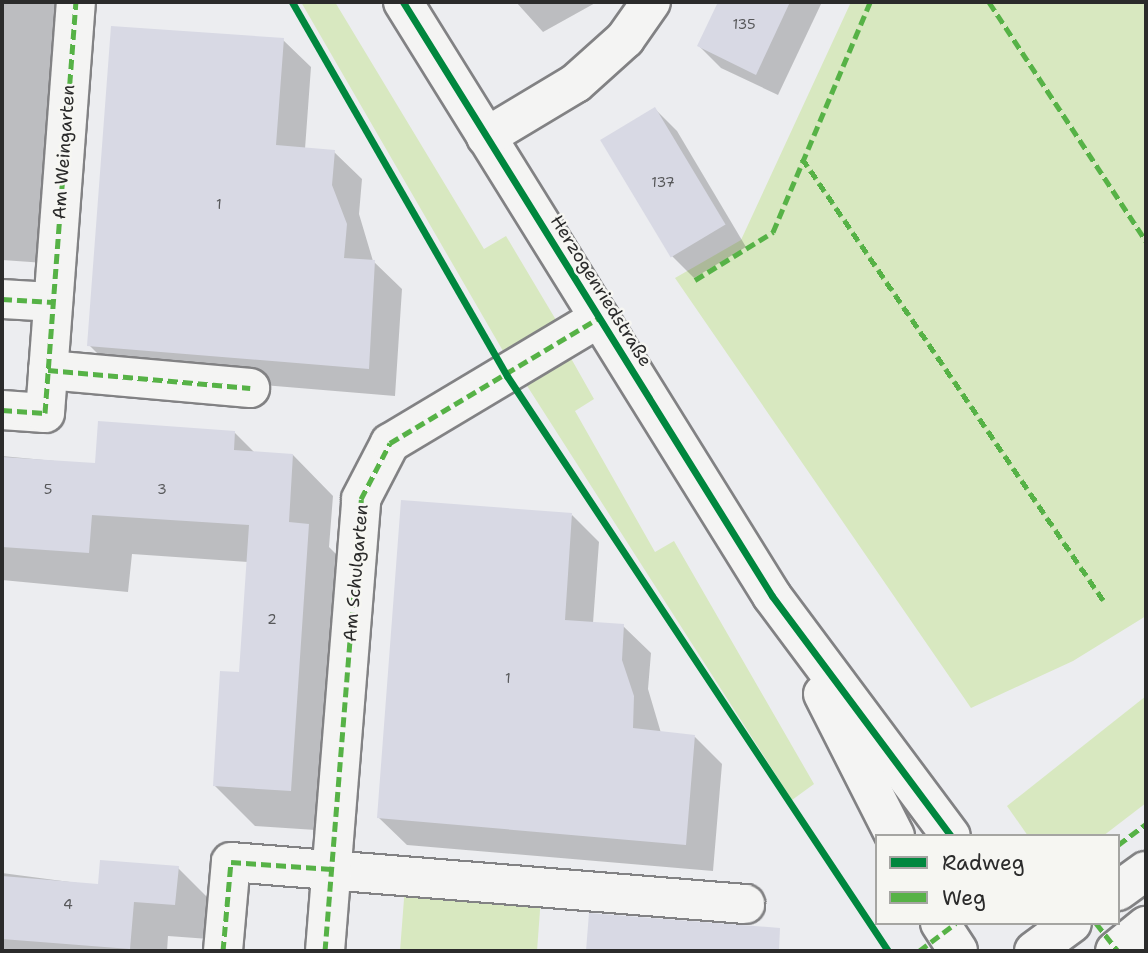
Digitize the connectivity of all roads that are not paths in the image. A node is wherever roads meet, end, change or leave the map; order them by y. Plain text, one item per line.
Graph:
1 (76, 2) edge
2 (403, 2) edge
3 (651, 2) edge
4 (486, 137) junction
5 (2, 299) edge
6 (53, 302) junction
7 (599, 318) junction
8 (48, 370) junction
9 (250, 388) dead end
10 (2, 410) edge
11 (772, 596) junction
12 (894, 834) edge
13 (950, 834) edge
14 (332, 869) junction
15 (1146, 871) edge
16 (1120, 890) edge
17 (745, 904) dead end
18 (941, 925) edge
19 (1068, 925) edge
20 (1146, 926) edge
21 (1031, 944) edge
22 (223, 951) edge
23 (325, 951) edge
24 (958, 951) edge
25 (1115, 951) edge

1 - 6 street, Am Weingarten
2 - 4 street, Herzogenriedstraße
3 - 4 street
4 - 7 street, Herzogenriedstraße
5 - 6 street
6 - 8 street, Am Weingarten
7 - 11 street, Herzogenriedstraße
7 - 14 street, Am Schulgarten
8 - 9 street
8 - 10 street, Am Weingarten
11 - 12 street, Herzogenriedstraße
11 - 13 street, Herzogenriedstraße
14 - 17 street
14 - 22 street
14 - 23 street, Am Schulgarten
15 - 16 street
18 - 24 street
19 - 21 street
20 - 25 street

